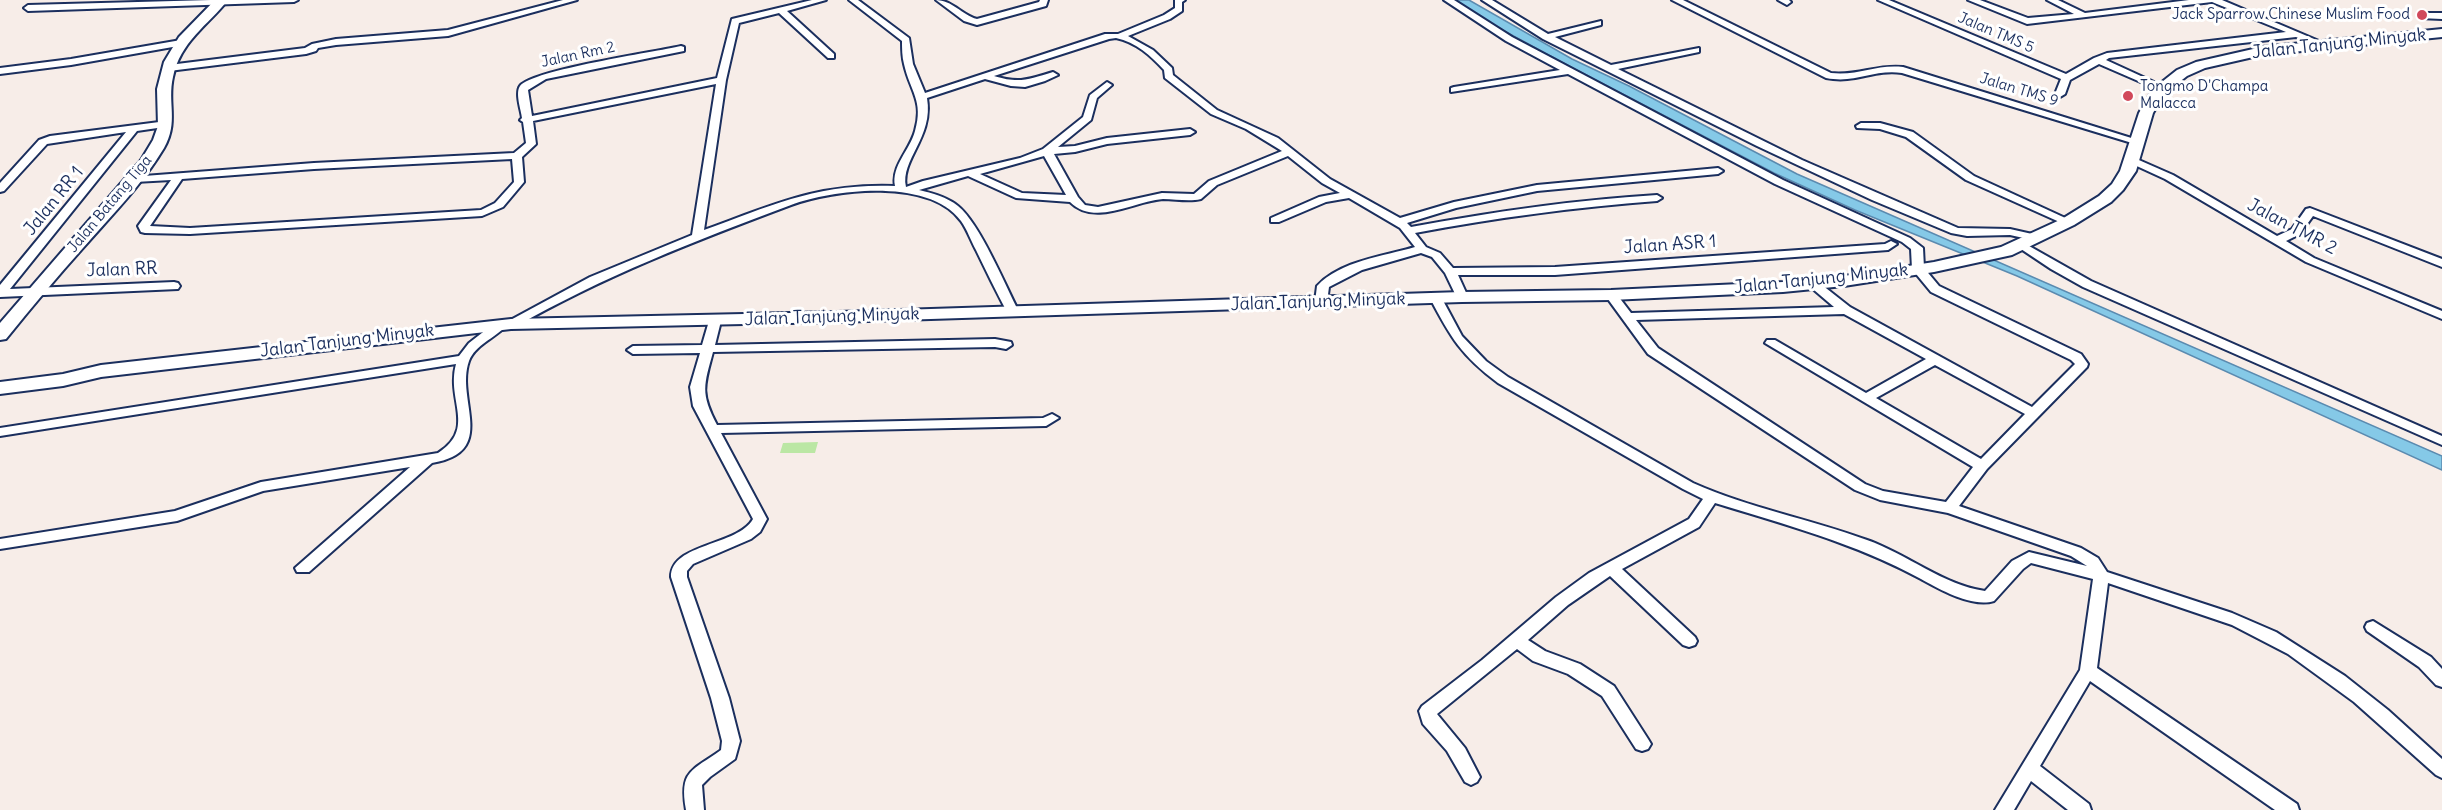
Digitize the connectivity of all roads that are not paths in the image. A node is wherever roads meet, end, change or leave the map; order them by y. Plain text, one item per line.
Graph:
1 (294, 0) edge
2 (573, 0) edge
3 (822, 0) edge
4 (853, 0) edge
5 (939, 0) edge
6 (1044, 0) edge
7 (1181, 0) edge
8 (1448, 0) edge
9 (1486, 0) edge
10 (1676, 0) edge
11 (1882, 0) edge
12 (1972, 0) edge
13 (2051, 0) edge
14 (2209, 0) edge
15 (2215, 0) edge
16 (220, 2) edge
17 (28, 8) dead end
18 (780, 9) junction
19 (2083, 15) junction
20 (2422, 16) dead end
21 (2442, 16) edge
22 (1598, 23) dead end
23 (2296, 33) junction
24 (2442, 33) edge
25 (1120, 36) junction
26 (1546, 37) junction
27 (181, 43) junction
28 (2322, 44) junction
29 (681, 49) dead end
30 (1696, 50) dead end
31 (831, 56) dead end
32 (2097, 60) junction
33 (169, 68) junction
34 (1608, 68) junction
35 (0, 71) edge
36 (1570, 71) junction
37 (1053, 75) dead end
38 (983, 76) junction
39 (2066, 78) junction
40 (721, 80) junction
41 (1107, 86) dead end
42 (2162, 88) junction
43 (1454, 90) dead end
44 (2060, 94) dead end
45 (922, 97) junction
46 (1681, 105) junction
47 (1650, 111) junction
48 (525, 120) junction
49 (167, 124) junction
50 (1861, 126) dead end
51 (133, 130) junction
52 (1190, 132) dead end
53 (2136, 141) junction
54 (1047, 150) junction
55 (1290, 152) junction
56 (517, 156) junction
57 (2132, 160) junction
58 (1718, 171) dead end
59 (970, 173) junction
60 (179, 175) junction
61 (135, 179) junction
62 (0, 189) edge
63 (903, 191) junction
64 (1348, 195) junction
65 (1073, 198) junction
66 (1657, 198) dead end
67 (1275, 220) dead end
68 (1398, 222) junction
69 (2068, 222) junction
70 (1407, 231) junction
71 (697, 236) junction
72 (2037, 238) junction
73 (2273, 240) junction
74 (1891, 244) dead end
75 (2014, 248) junction
76 (1422, 249) junction
77 (2442, 263) edge
78 (1918, 269) junction
79 (1450, 272) junction
80 (1813, 284) junction
81 (174, 286) dead end
82 (35, 291) junction
83 (0, 293) edge
84 (1611, 295) junction
85 (1462, 297) junction
86 (1436, 298) junction
87 (1321, 302) junction
88 (1845, 310) junction
89 (1013, 312) junction
90 (2442, 315) edge
91 (1627, 317) junction
92 (716, 321) junction
93 (505, 325) junction
94 (0, 335) edge
95 (1772, 344) dead end
96 (1006, 345) dead end
97 (707, 349) junction
98 (633, 350) dead end
99 (463, 359) junction
100 (1936, 359) junction
101 (101, 371) junction
102 (0, 377) edge
103 (0, 388) edge
104 (1866, 399) junction
105 (2032, 413) junction
106 (1052, 418) dead end
107 (714, 429) junction
108 (0, 432) edge
109 (2442, 441) edge
110 (426, 461) junction
111 (1982, 466) junction
112 (1712, 497) junction
113 (1950, 508) junction
114 (0, 544) edge
115 (1611, 567) junction
116 (303, 568) dead end
117 (2101, 577) junction
118 (2373, 627) dead end
119 (1517, 640) junction
120 (1689, 641) dead end
121 (2088, 671) junction
122 (2442, 680) edge
123 (1642, 744) dead end
124 (2030, 769) junction
125 (2442, 770) edge
126 (1471, 777) dead end
127 (694, 810) edge
128 (2004, 810) edge
129 (2082, 810) edge
130 (2290, 810) edge

1 - 16 street
2 - 33 street
3 - 18 street
4 - 45 street
5 - 6 street
7 - 25 street
8 - 36 street
9 - 26 street
10 - 53 street, Jalan TMS 9
11 - 39 street, Jalan TMS 5
12 - 19 street
13 - 19 street
14 - 19 street
15 - 23 street
16 - 17 street
16 - 27 main road, Jalan Batang Tiga
18 - 31 street
18 - 40 street
20 - 21 street
22 - 26 street
23 - 28 street
23 - 32 street
24 - 28 main road, Jalan Tanjung Minyak
25 - 38 street
25 - 55 street
26 - 34 street
27 - 33 main road, Jalan Batang Tiga
27 - 35 street
28 - 42 main road, Jalan Tanjung Minyak
29 - 48 street, Jalan Rm 2
30 - 34 street
32 - 39 street
32 - 42 street
33 - 49 main road, Jalan Batang Tiga
34 - 46 street
36 - 43 street
36 - 47 street
37 - 38 street
38 - 45 street
39 - 44 street
40 - 48 street
40 - 71 street
41 - 54 street
42 - 53 main road, Jalan Tanjung Minyak
45 - 63 street
46 - 47 street
46 - 72 street
47 - 78 street
48 - 56 street, Jalan Rm 2
49 - 51 street
49 - 61 main road, Jalan Batang Tiga
50 - 69 street
51 - 62 street
51 - 83 street, Jalan RR 1
52 - 54 street
53 - 57 main road, Jalan Tanjung Minyak
54 - 59 street
54 - 65 street
55 - 64 street
55 - 65 street
56 - 60 street
56 - 60 street
57 - 69 main road, Jalan Tanjung Minyak
57 - 73 street, Jalan TMR 2
58 - 68 street
59 - 63 street
59 - 65 street
60 - 61 street
61 - 82 main road, Jalan Batang Tiga
63 - 71 street
63 - 89 street
64 - 67 street
64 - 68 street
66 - 70 street
68 - 70 street
69 - 72 main road, Jalan Tanjung Minyak
70 - 76 street
71 - 93 street
72 - 75 main road, Jalan Tanjung Minyak
73 - 77 street
73 - 90 street, Jalan TMR 2
74 - 79 street, Jalan ASR 1
75 - 78 main road, Jalan Tanjung Minyak
75 - 109 street
76 - 79 street
76 - 87 street
78 - 80 main road, Jalan Tanjung Minyak
78 - 105 street
79 - 85 street
80 - 84 main road, Jalan Tanjung Minyak
80 - 88 street
81 - 82 street, Jalan RR
82 - 83 street, Jalan RR
82 - 94 main road, Jalan Batang Tiga
84 - 85 main road, Jalan Tanjung Minyak
84 - 91 street
85 - 86 main road, Jalan Tanjung Minyak
86 - 87 main road, Jalan Tanjung Minyak
86 - 112 street
87 - 89 main road, Jalan Tanjung Minyak
88 - 91 street
88 - 100 street
89 - 92 main road, Jalan Tanjung Minyak
91 - 113 street
92 - 93 main road, Jalan Tanjung Minyak
92 - 97 street
93 - 99 street
93 - 101 main road, Jalan Tanjung Minyak
95 - 104 street
96 - 97 street
97 - 98 street
97 - 107 street
99 - 108 street
99 - 110 street
100 - 104 street
100 - 105 street
101 - 102 main road
101 - 103 main road
104 - 111 street
105 - 111 street
106 - 107 street
107 - 127 street
110 - 114 street
110 - 116 street
111 - 113 street
112 - 115 street
112 - 117 street
113 - 117 street
115 - 119 street
115 - 120 street
117 - 121 street
117 - 125 street
118 - 122 street
119 - 123 street
119 - 126 street
121 - 124 street
121 - 130 street
124 - 128 street
124 - 129 street

